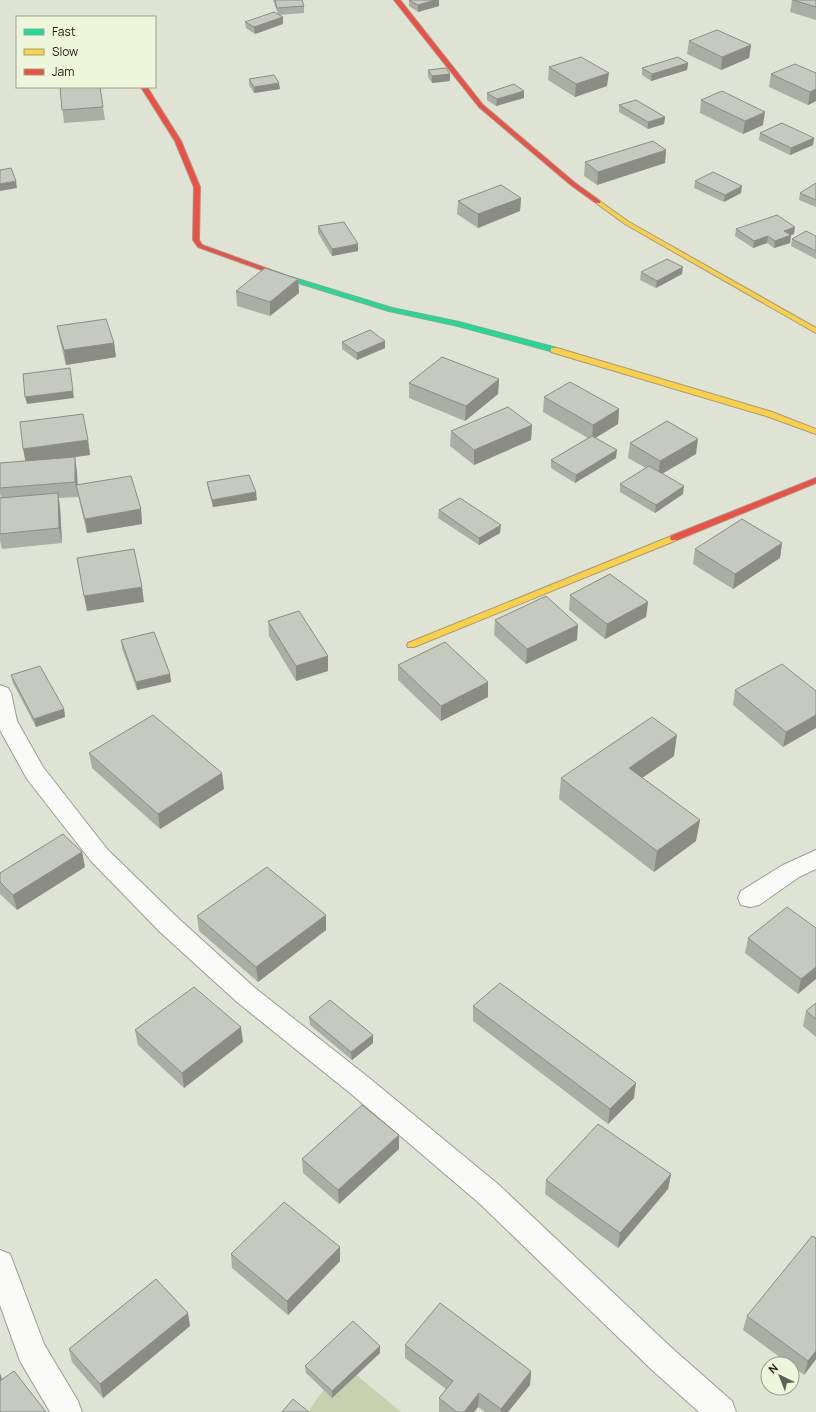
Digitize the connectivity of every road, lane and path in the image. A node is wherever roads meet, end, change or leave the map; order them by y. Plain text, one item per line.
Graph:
1 (396, 0) edge
2 (145, 88) edge
3 (816, 331) edge
4 (816, 432) edge
5 (816, 480) edge
6 (411, 645) dead end
7 (0, 693) edge
8 (816, 859) edge
9 (750, 898) dead end
10 (0, 1263) edge
11 (67, 1412) edge
12 (721, 1412) edge

1 - 3 street
2 - 4 street
5 - 6 street
7 - 12 lane
8 - 9 lane
10 - 11 lane

